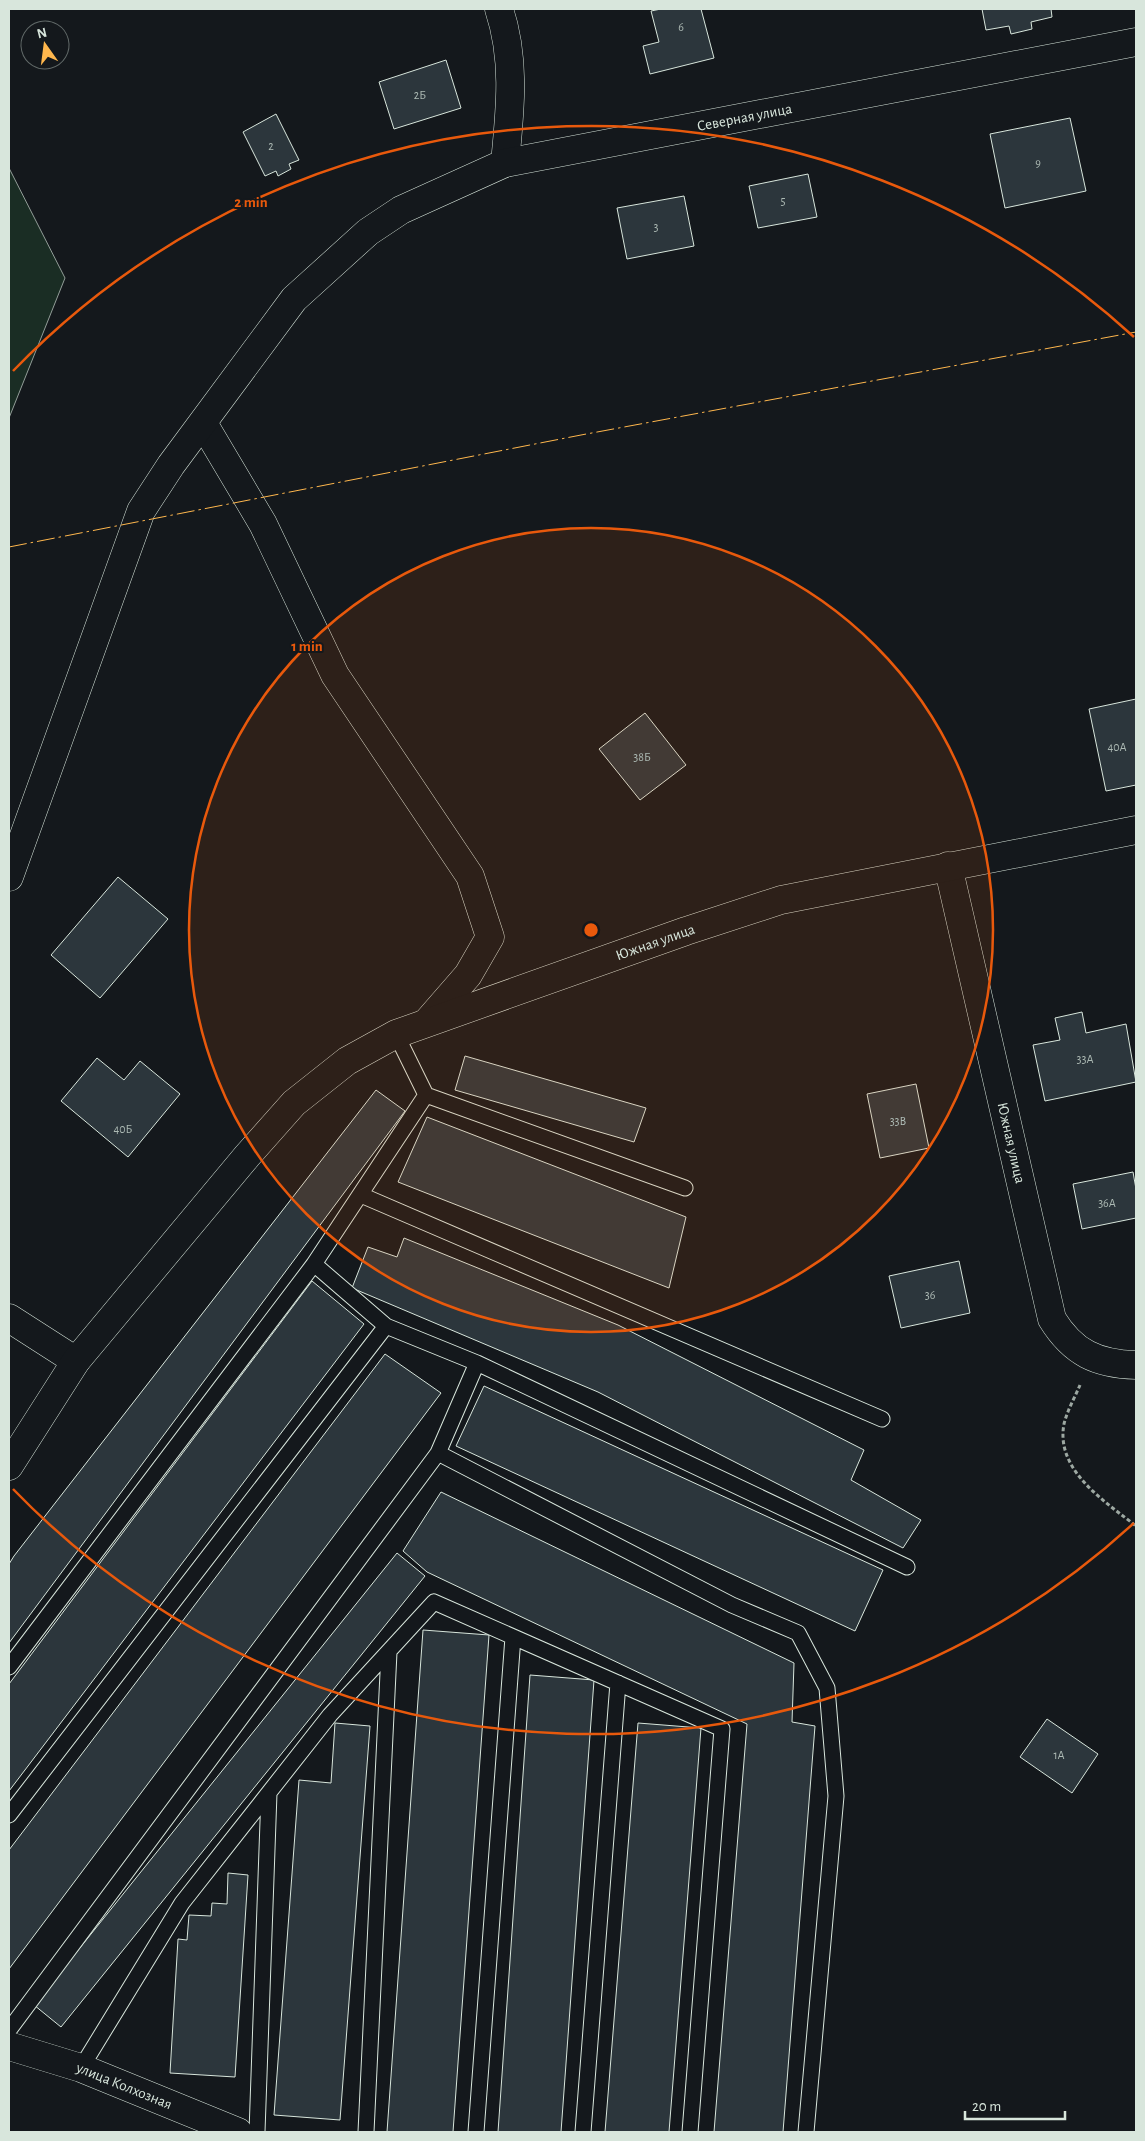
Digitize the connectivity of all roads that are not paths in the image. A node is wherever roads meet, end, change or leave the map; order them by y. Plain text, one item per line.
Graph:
1 (499, 9) edge
2 (1136, 42) edge
3 (505, 163) junction
4 (203, 423) junction
5 (1136, 830) edge
6 (948, 866) junction
7 (9, 876) edge
8 (427, 1022) junction
9 (396, 1034) junction
10 (426, 1095) junction
11 (685, 1188) dead end
12 (361, 1195) junction
13 (314, 1264) junction
14 (9, 1318) edge
15 (386, 1326) junction
16 (76, 1360) junction
17 (477, 1363) junction
18 (1136, 1365) edge
19 (882, 1419) dead end
20 (438, 1453) junction
21 (9, 1466) edge
22 (907, 1567) dead end
23 (513, 1637) junction
24 (389, 1652) junction
25 (9, 1667) edge
26 (618, 1683) junction
27 (269, 1793) junction
28 (9, 1815) edge
29 (9, 2030) edge
30 (9, 2046) edge
31 (82, 2068) junction
32 (238, 2132) edge
33 (257, 2132) edge
34 (366, 2132) edge
35 (476, 2132) edge
36 (583, 2132) edge
37 (690, 2132) edge
38 (806, 2132) edge

1 - 3 street
2 - 3 street, Северная улица
3 - 4 street, Северная улица
4 - 7 street, Северная улица
4 - 8 street
5 - 6 street, Южная улица
6 - 8 street, Южная улица
6 - 18 street, Южная улица
8 - 9 street, Южная улица
9 - 10 lane
9 - 16 street, Южная улица
10 - 11 lane
10 - 12 lane
12 - 13 lane
12 - 19 lane
13 - 15 lane
13 - 25 lane
14 - 16 street
15 - 17 lane
15 - 28 lane
16 - 21 street, Южная улица
17 - 20 lane
17 - 22 lane
20 - 29 lane
20 - 38 lane
23 - 24 lane
23 - 26 lane
23 - 35 lane
24 - 27 lane
24 - 34 lane
26 - 36 lane
26 - 37 lane
27 - 31 lane
27 - 33 lane
30 - 31 street, улица Колхозная
31 - 32 street, улица Колхозная

